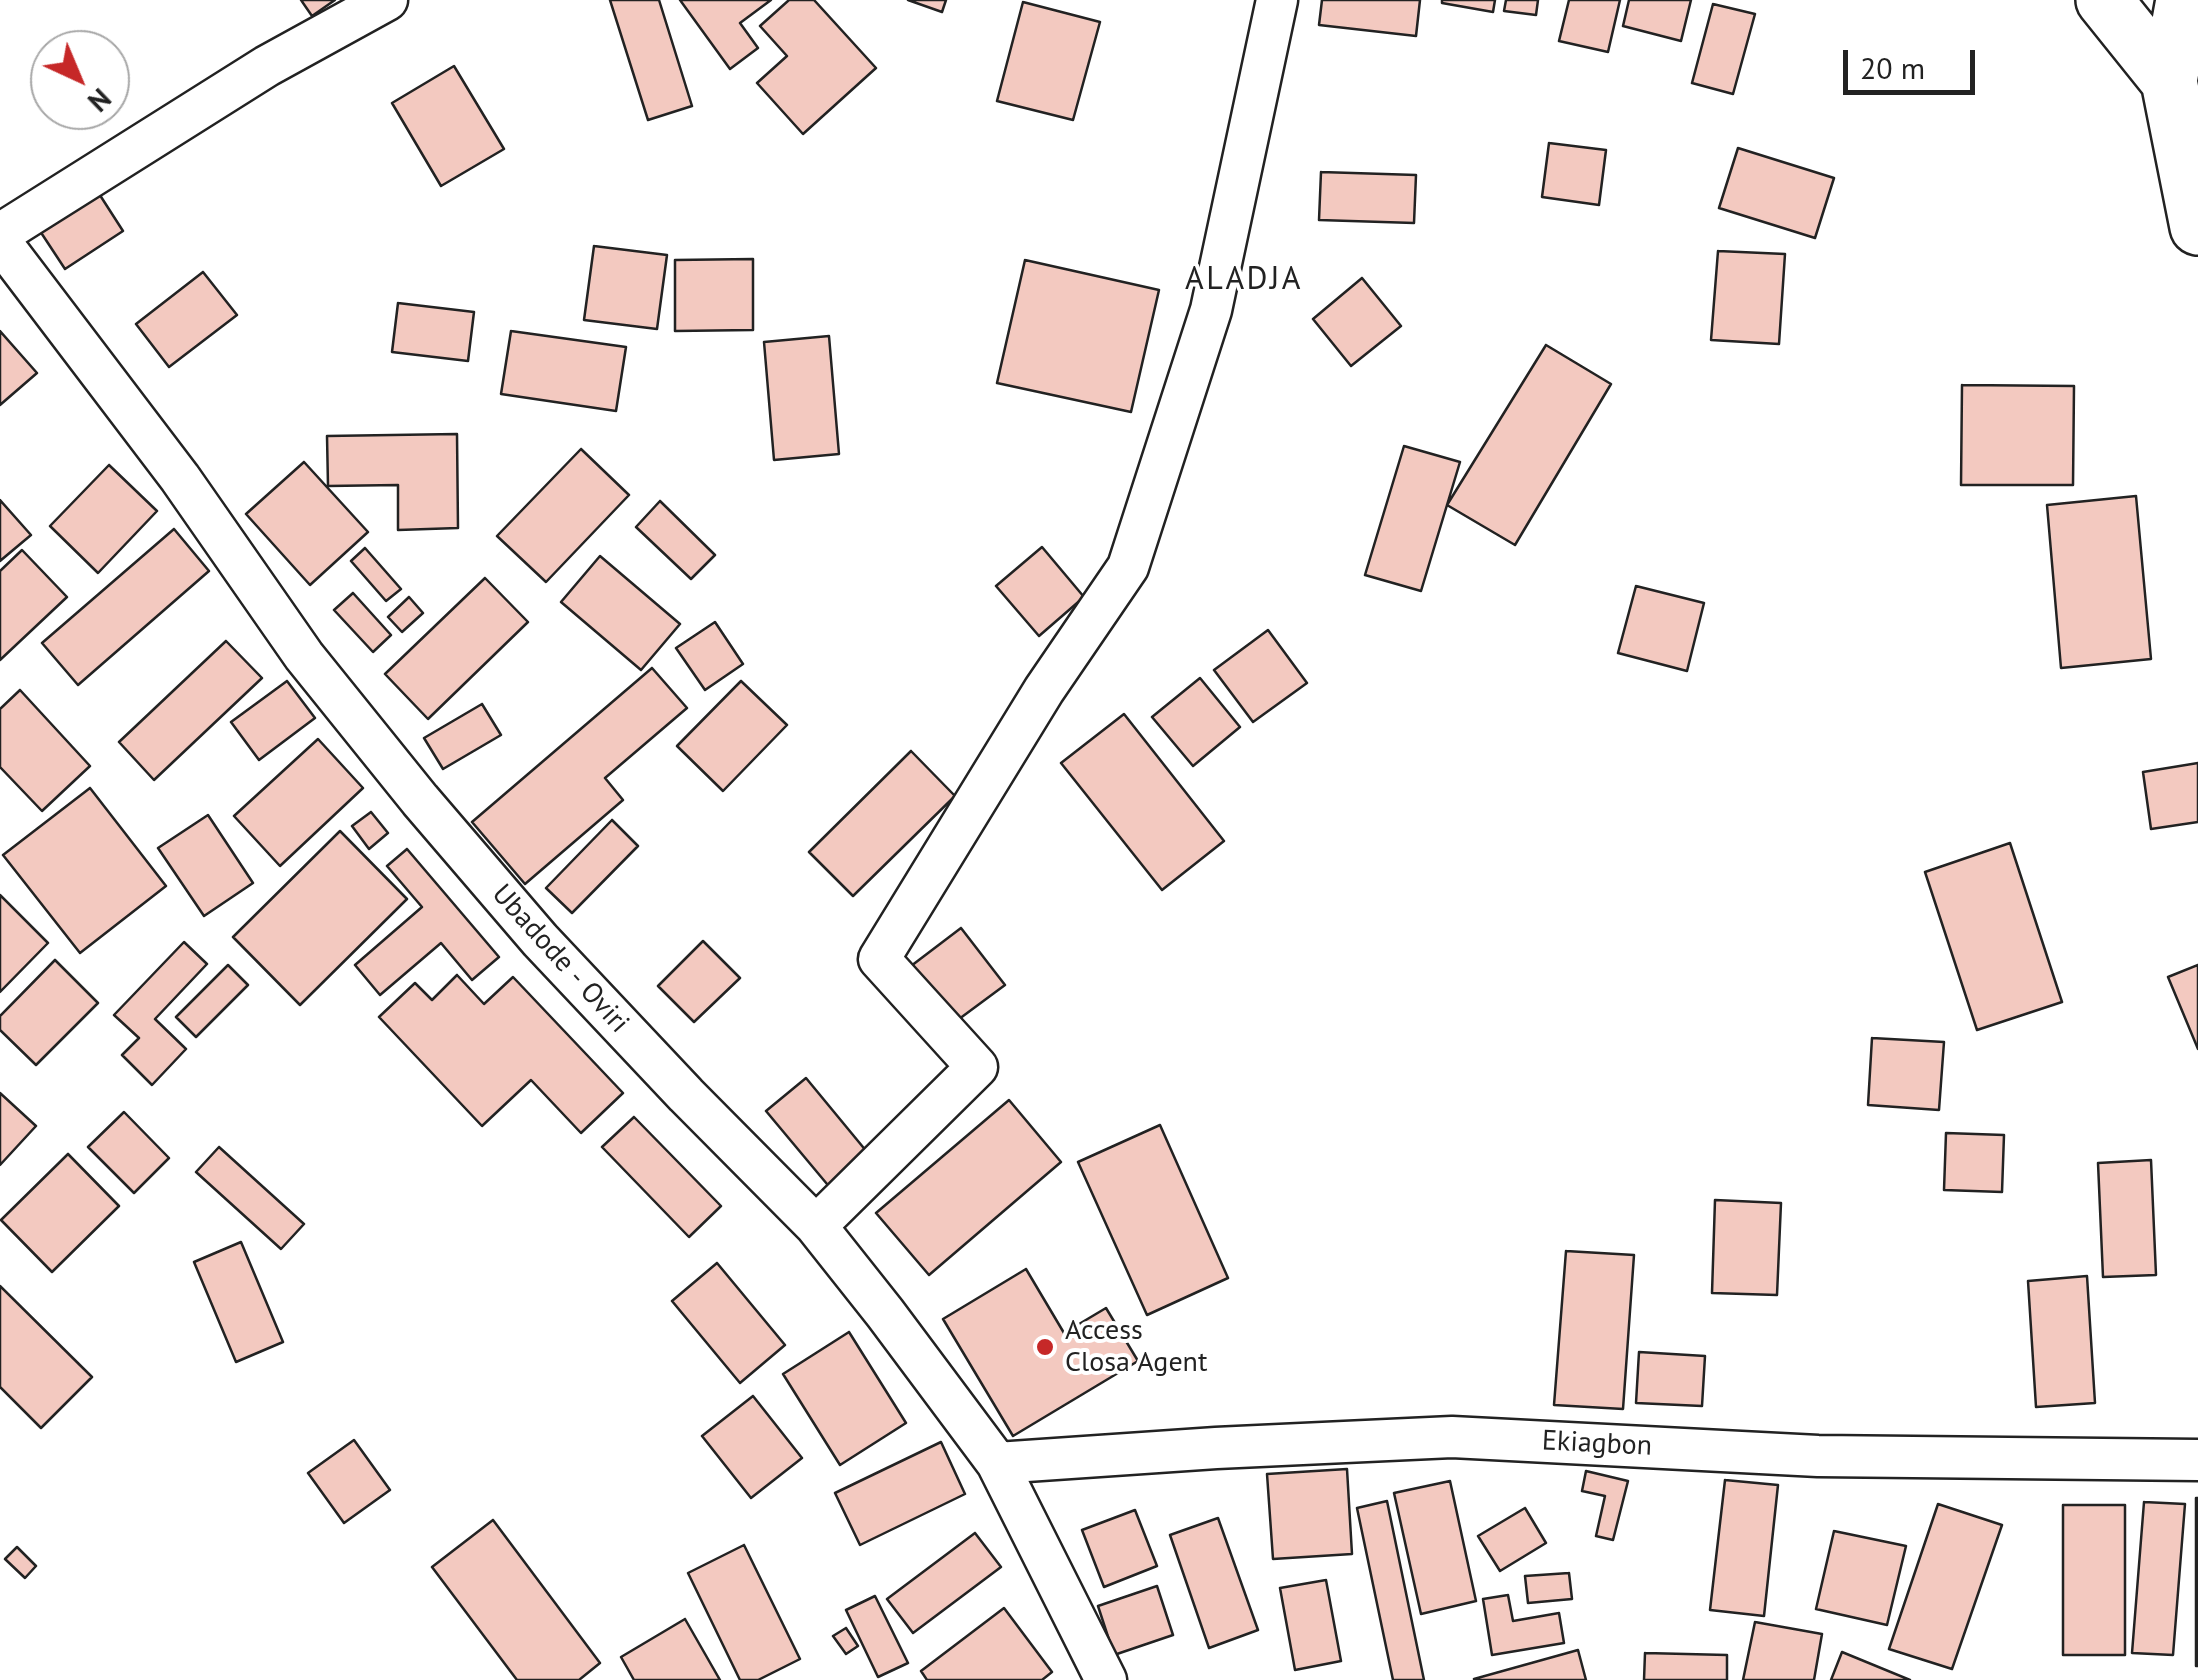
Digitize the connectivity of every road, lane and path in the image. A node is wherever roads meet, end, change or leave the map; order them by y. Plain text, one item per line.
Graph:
1 (387, 0) edge
2 (1276, 0) edge
3 (2104, 0) edge
4 (2184, 0) edge
5 (2169, 81) junction
6 (2198, 227) edge
7 (0, 234) edge
8 (0, 242) edge
9 (816, 1226) junction
10 (2198, 1460) edge
11 (997, 1463) junction
12 (1106, 1680) edge

1 - 7 street
2 - 9 street
3 - 5 street
4 - 5 street
5 - 6 street
8 - 9 street, Ubadode - Oviri
9 - 11 street, Ubadode - Oviri
10 - 11 street, Ekiagbon
11 - 12 street, Ubadode - Oviri

